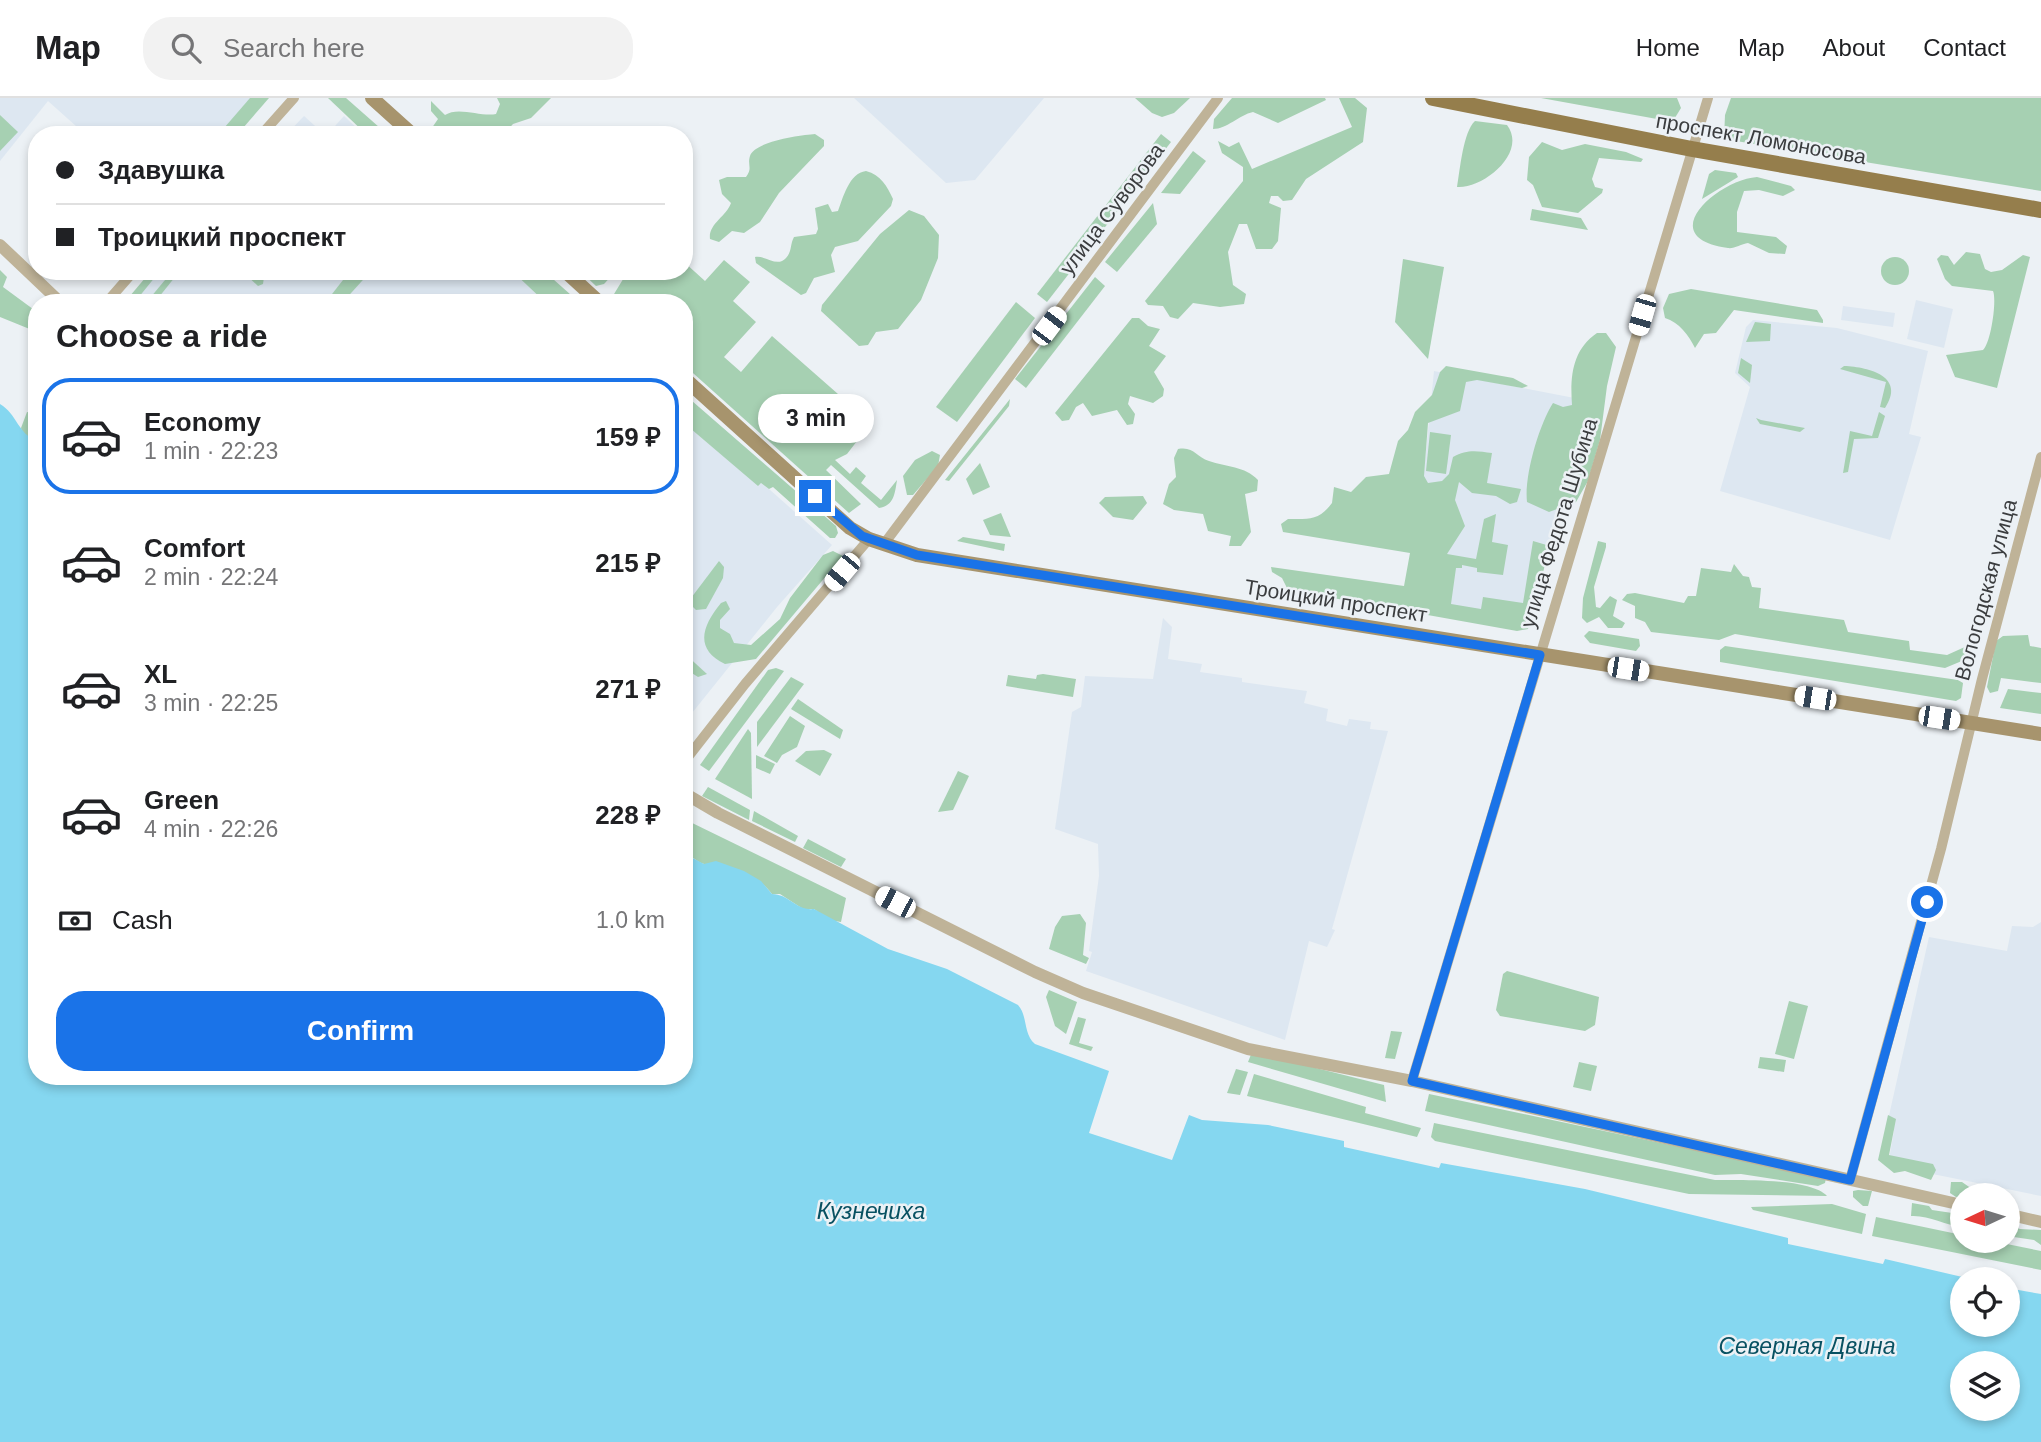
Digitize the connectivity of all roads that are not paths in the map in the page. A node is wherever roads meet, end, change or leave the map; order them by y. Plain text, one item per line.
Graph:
1 (294, 98) edge
2 (372, 98) edge
3 (1218, 98) edge
4 (1433, 98) edge
5 (1708, 98) edge
6 (269, 126) edge
7 (403, 126) edge
8 (1692, 149) junction
9 (2041, 210) edge
10 (0, 245) edge
11 (28, 272) edge
12 (37, 280) edge
13 (126, 280) edge
14 (575, 280) edge
15 (52, 294) edge
16 (114, 294) edge
17 (590, 294) edge
18 (693, 387) edge
19 (2041, 457) edge
20 (869, 539) junction
21 (884, 544) junction
22 (1540, 655) junction
23 (1971, 723) junction
24 (2041, 734) edge
25 (693, 750) edge
26 (693, 798) edge
27 (1412, 1081) junction
28 (1850, 1180) junction
29 (1950, 1202) edge
30 (2020, 1217) edge
31 (2041, 1222) edge

1 - 6 street
2 - 7 main road
3 - 21 street, улица Суворова
4 - 8 main road, проспект Ломоносова
5 - 8 street, улица Федота Шубина
8 - 9 main road, проспект Ломоносова
8 - 22 street, улица Федота Шубина
10 - 11 street
12 - 15 street
13 - 16 street
14 - 17 main road
18 - 20 main road, Троицкий проспект
19 - 23 street, Вологодская улица
20 - 21 main road, Троицкий проспект
20 - 25 street
21 - 22 main road, Троицкий проспект
22 - 23 main road, Троицкий проспект
22 - 27 street, улица Федота Шубина
23 - 24 main road, Троицкий проспект
23 - 28 street, Вологодская улица
26 - 27 street
27 - 28 street
28 - 29 street
30 - 31 street

